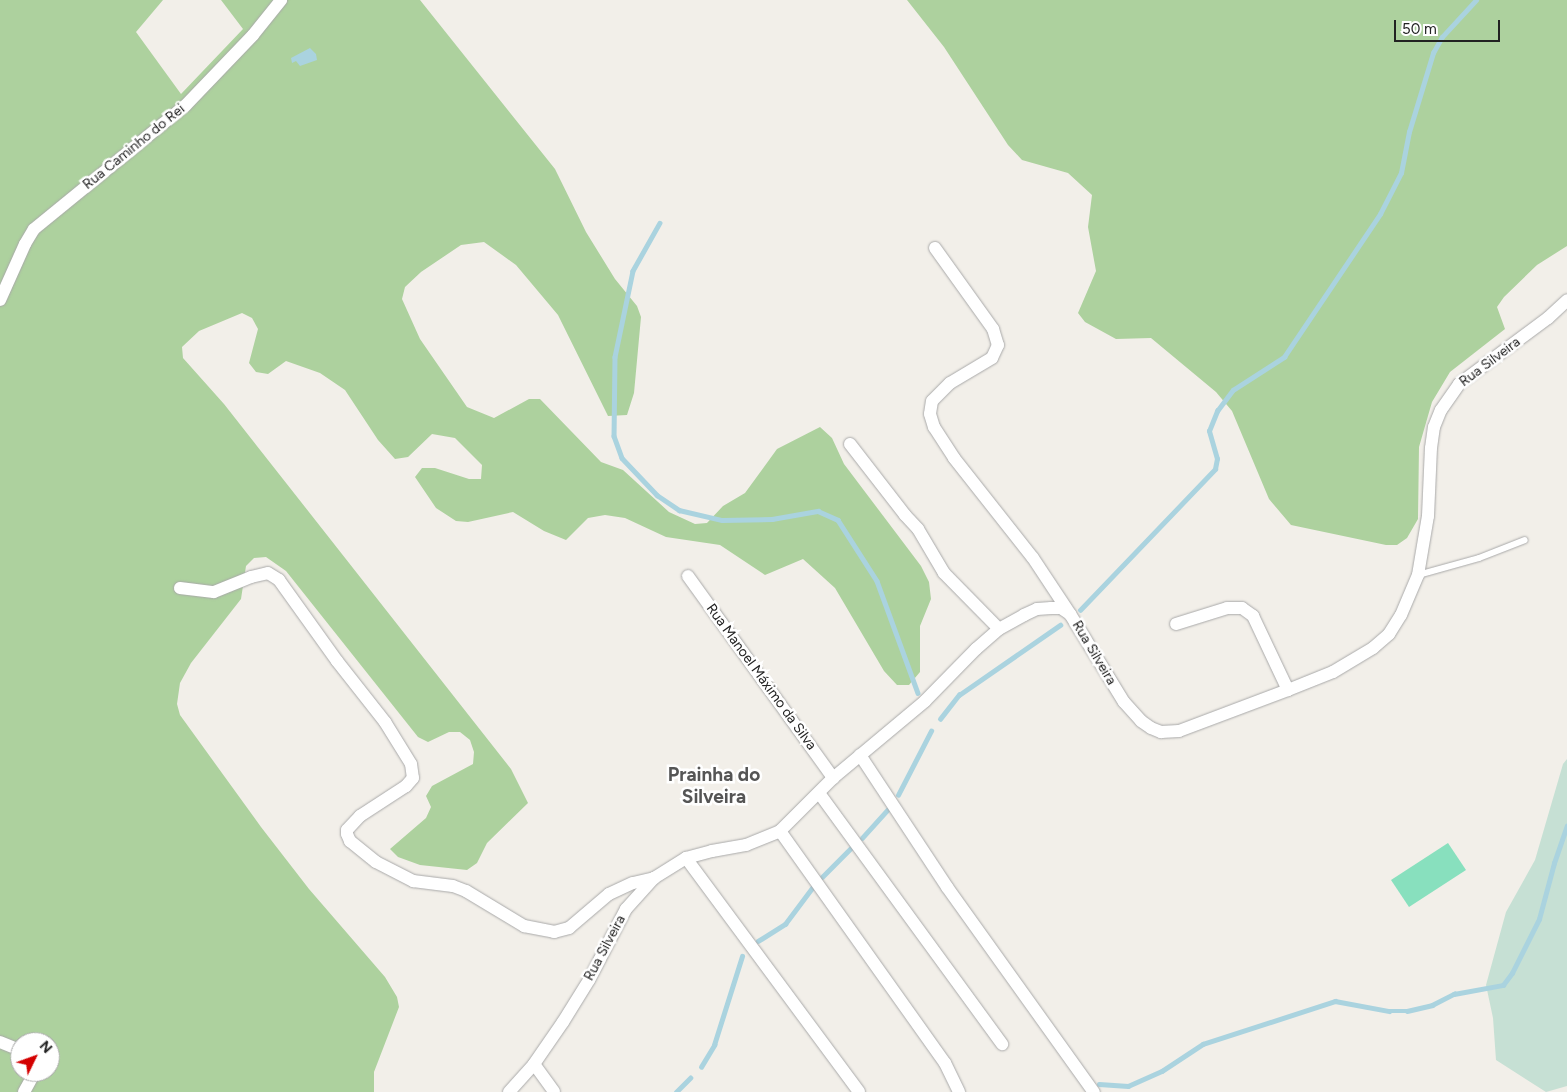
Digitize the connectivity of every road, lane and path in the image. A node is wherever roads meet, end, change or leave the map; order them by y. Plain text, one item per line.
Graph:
1 (281, 0) edge
2 (935, 248) dead end
3 (0, 300) edge
4 (1567, 300) edge
5 (850, 444) dead end
6 (1525, 540) dead end
7 (1418, 575) junction
8 (688, 576) dead end
9 (180, 588) dead end
10 (1070, 614) junction
11 (1176, 624) dead end
12 (999, 629) junction
13 (1288, 690) junction
14 (860, 755) junction
15 (833, 778) junction
16 (818, 793) junction
17 (780, 831) junction
18 (686, 858) junction
19 (654, 878) junction
20 (1002, 1044) dead end
21 (534, 1064) junction
22 (509, 1092) edge
23 (554, 1092) edge
24 (859, 1092) edge
25 (959, 1092) edge
26 (1094, 1092) edge

1 - 3 street, Rua Caminho do Rei
2 - 10 street
4 - 7 street, Rua Silveira
5 - 12 street
6 - 7 lane
7 - 13 street, Rua Silveira
8 - 15 street, Rua Manoel Máximo da Silva
9 - 19 street
10 - 12 street, Rua Silveira
10 - 13 street, Rua Silveira
11 - 13 street
12 - 14 street, Rua Silveira
14 - 15 street, Rua Silveira
14 - 26 street
15 - 16 street, Rua Silveira
16 - 17 street, Rua Silveira
16 - 20 street
17 - 18 street, Rua Silveira
17 - 25 street
18 - 19 street, Rua Silveira
18 - 24 street
19 - 21 street, Rua Silveira
21 - 22 street, Rua Silveira
21 - 23 street

